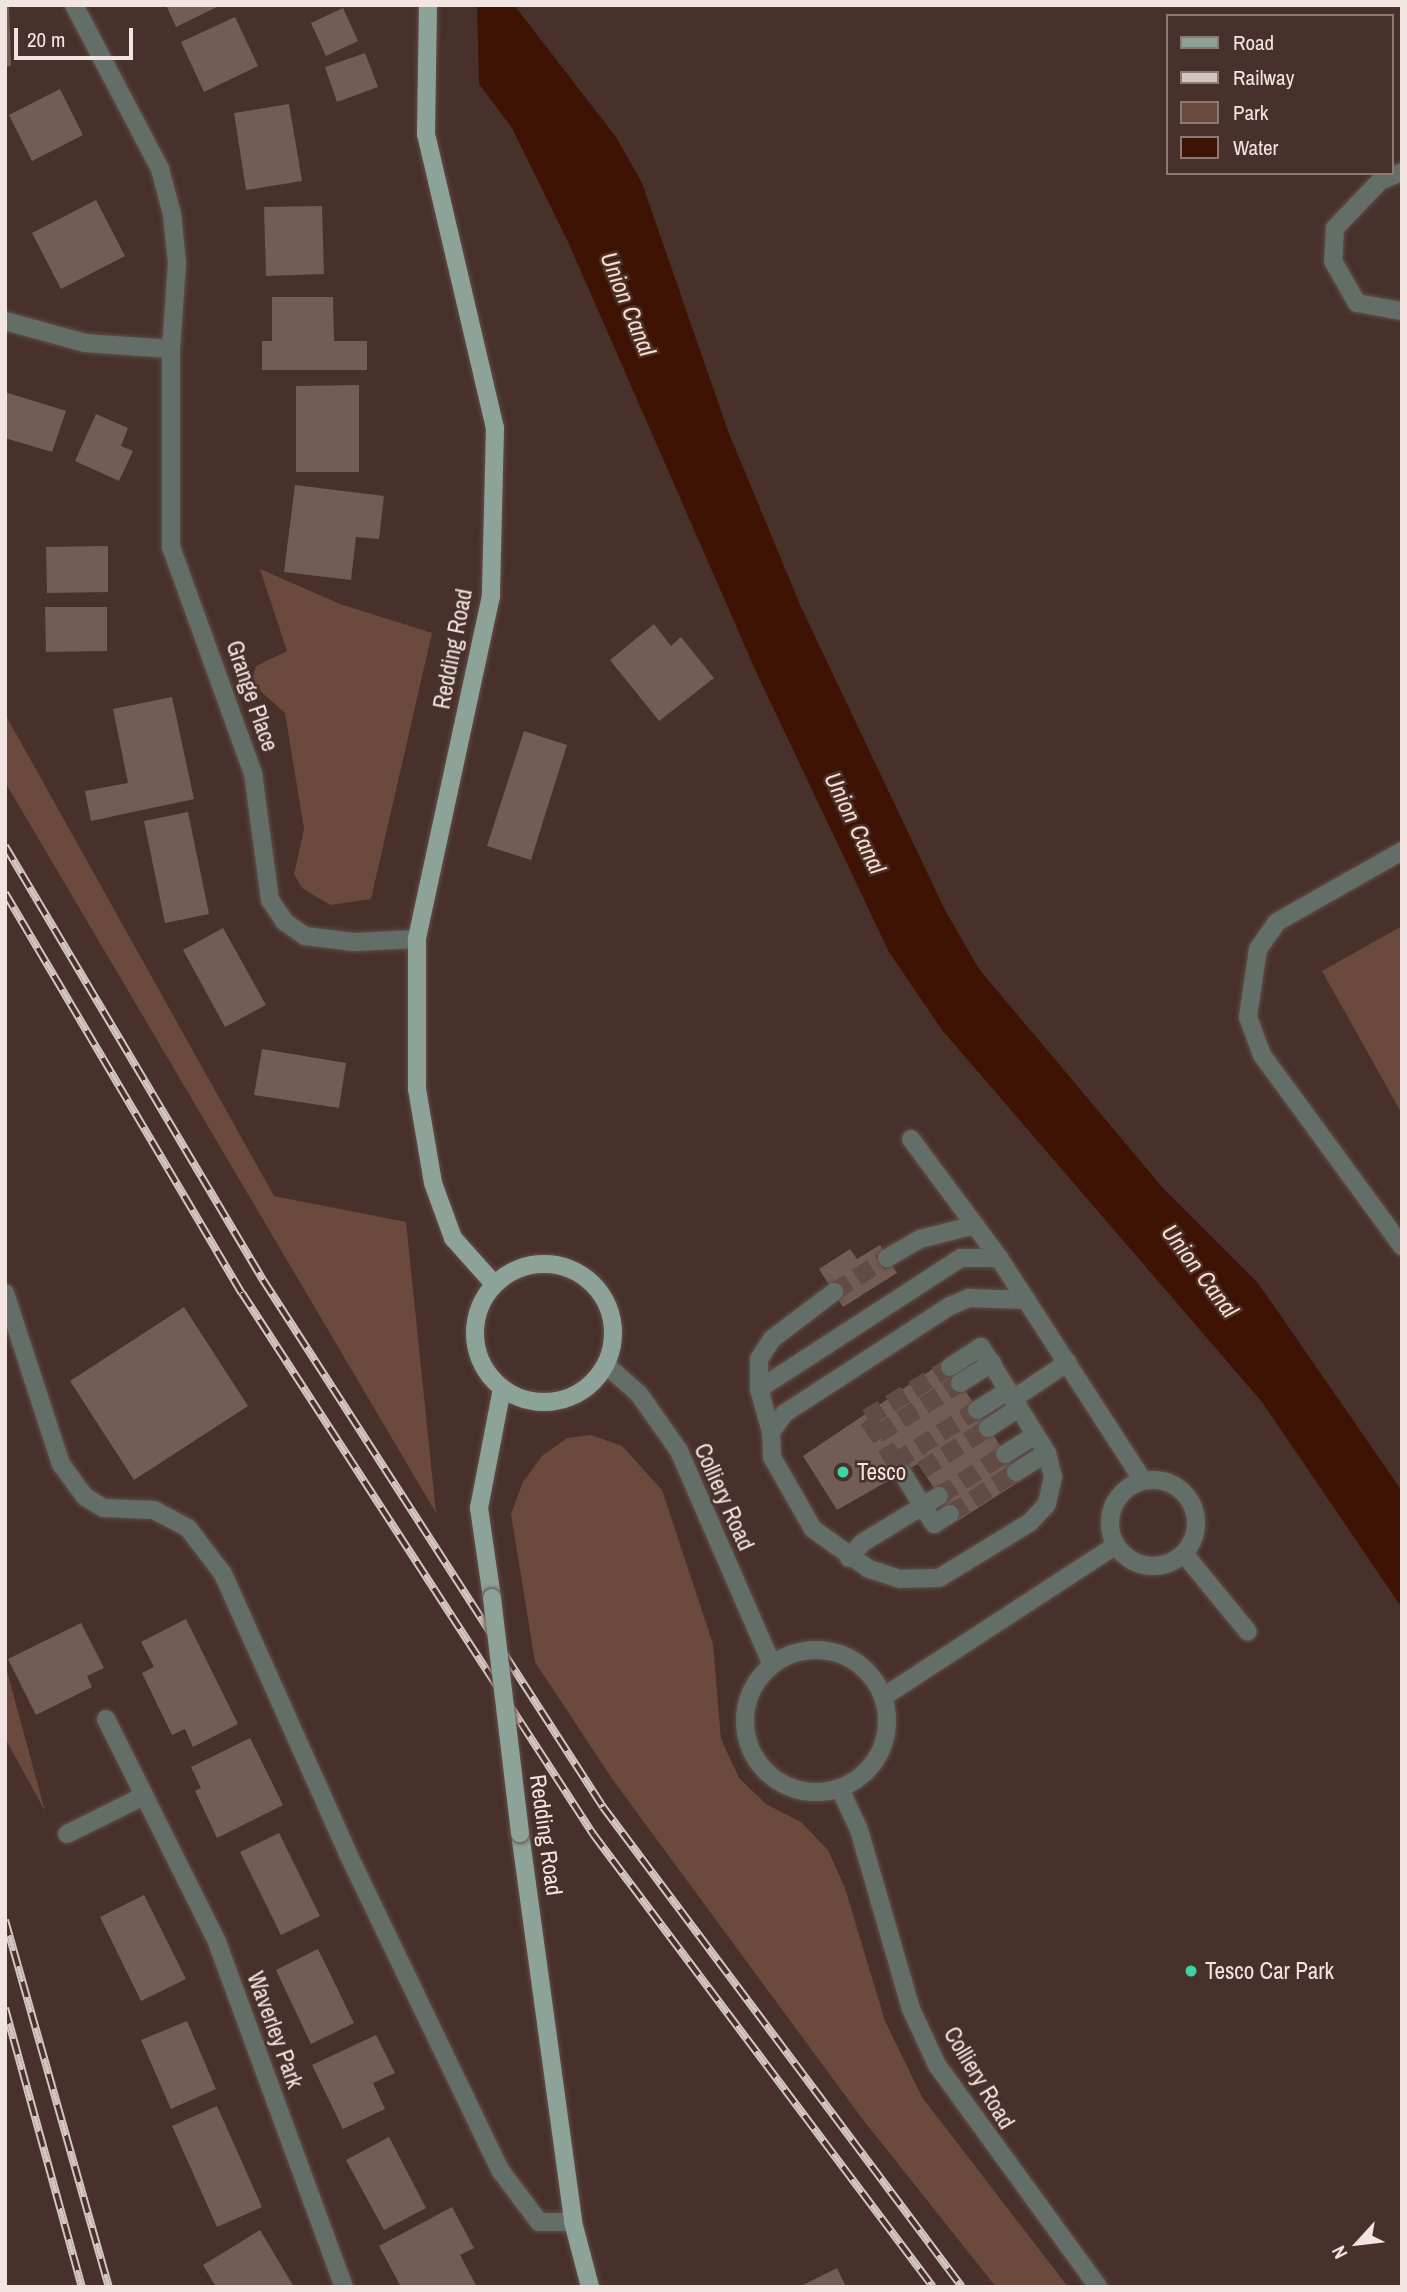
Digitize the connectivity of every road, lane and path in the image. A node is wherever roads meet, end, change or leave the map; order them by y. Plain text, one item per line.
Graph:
1 (75, 5) edge
2 (428, 5) edge
3 (1402, 172) edge
4 (1402, 312) edge
5 (5, 321) edge
6 (171, 349) junction
7 (1402, 851) edge
8 (417, 939) junction
9 (911, 1139) dead end
10 (975, 1224) junction
11 (1402, 1246) edge
12 (887, 1258) tunnel mouth
13 (999, 1258) junction
14 (494, 1284) junction
15 (834, 1292) tunnel mouth
16 (5, 1293) edge
17 (1027, 1300) junction
18 (1068, 1362) junction
19 (992, 1363) junction
20 (606, 1365) junction
21 (953, 1365) tunnel mouth
22 (960, 1383) tunnel mouth
23 (502, 1388) junction
24 (759, 1389) junction
25 (1013, 1399) junction
26 (977, 1410) tunnel mouth
27 (988, 1427) tunnel mouth
28 (771, 1432) junction
29 (1035, 1435) junction
30 (1047, 1453) junction
31 (1005, 1454) tunnel mouth
32 (922, 1470) tunnel mouth
33 (1016, 1472) tunnel mouth
34 (1143, 1481) junction
35 (939, 1496) tunnel mouth
36 (923, 1506) junction
37 (950, 1514) tunnel mouth
38 (1115, 1545) junction
39 (1185, 1555) junction
40 (849, 1558) junction
41 (1248, 1632) dead end
42 (772, 1665) junction
43 (883, 1697) junction
44 (106, 1719) dead end
45 (840, 1789) junction
46 (144, 1796) junction
47 (67, 1833) dead end
48 (573, 2222) junction
49 (344, 2287) edge
50 (590, 2287) edge
51 (1098, 2287) edge

1 - 6 street, Grange Place
2 - 8 main road, Redding Road
3 - 4 street
5 - 6 street
6 - 8 street, Grange Place
7 - 11 street
8 - 14 main road, Redding Road
9 - 10 street
10 - 12 street
10 - 13 street
13 - 17 street
13 - 24 street
14 - 20 main road
14 - 23 main road
15 - 24 street
16 - 48 street
17 - 18 street
17 - 28 street
18 - 25 street
18 - 34 street
19 - 21 street
19 - 22 street
19 - 25 street
20 - 23 main road
20 - 42 street, Colliery Road
23 - 48 main road, Redding Road, bridge
24 - 28 street
25 - 26 street
25 - 27 street
25 - 29 street
28 - 40 street
29 - 30 street
29 - 31 street
30 - 33 street
30 - 40 street
32 - 36 street
34 - 38 street
34 - 39 street
35 - 36 street
36 - 37 street
36 - 40 street
38 - 39 street
38 - 43 street
39 - 41 street
42 - 43 street
42 - 45 street
43 - 45 street
44 - 46 street, Waverley Park
45 - 51 street, Colliery Road
46 - 47 street
46 - 49 street, Waverley Park
48 - 50 main road, Redding Road

